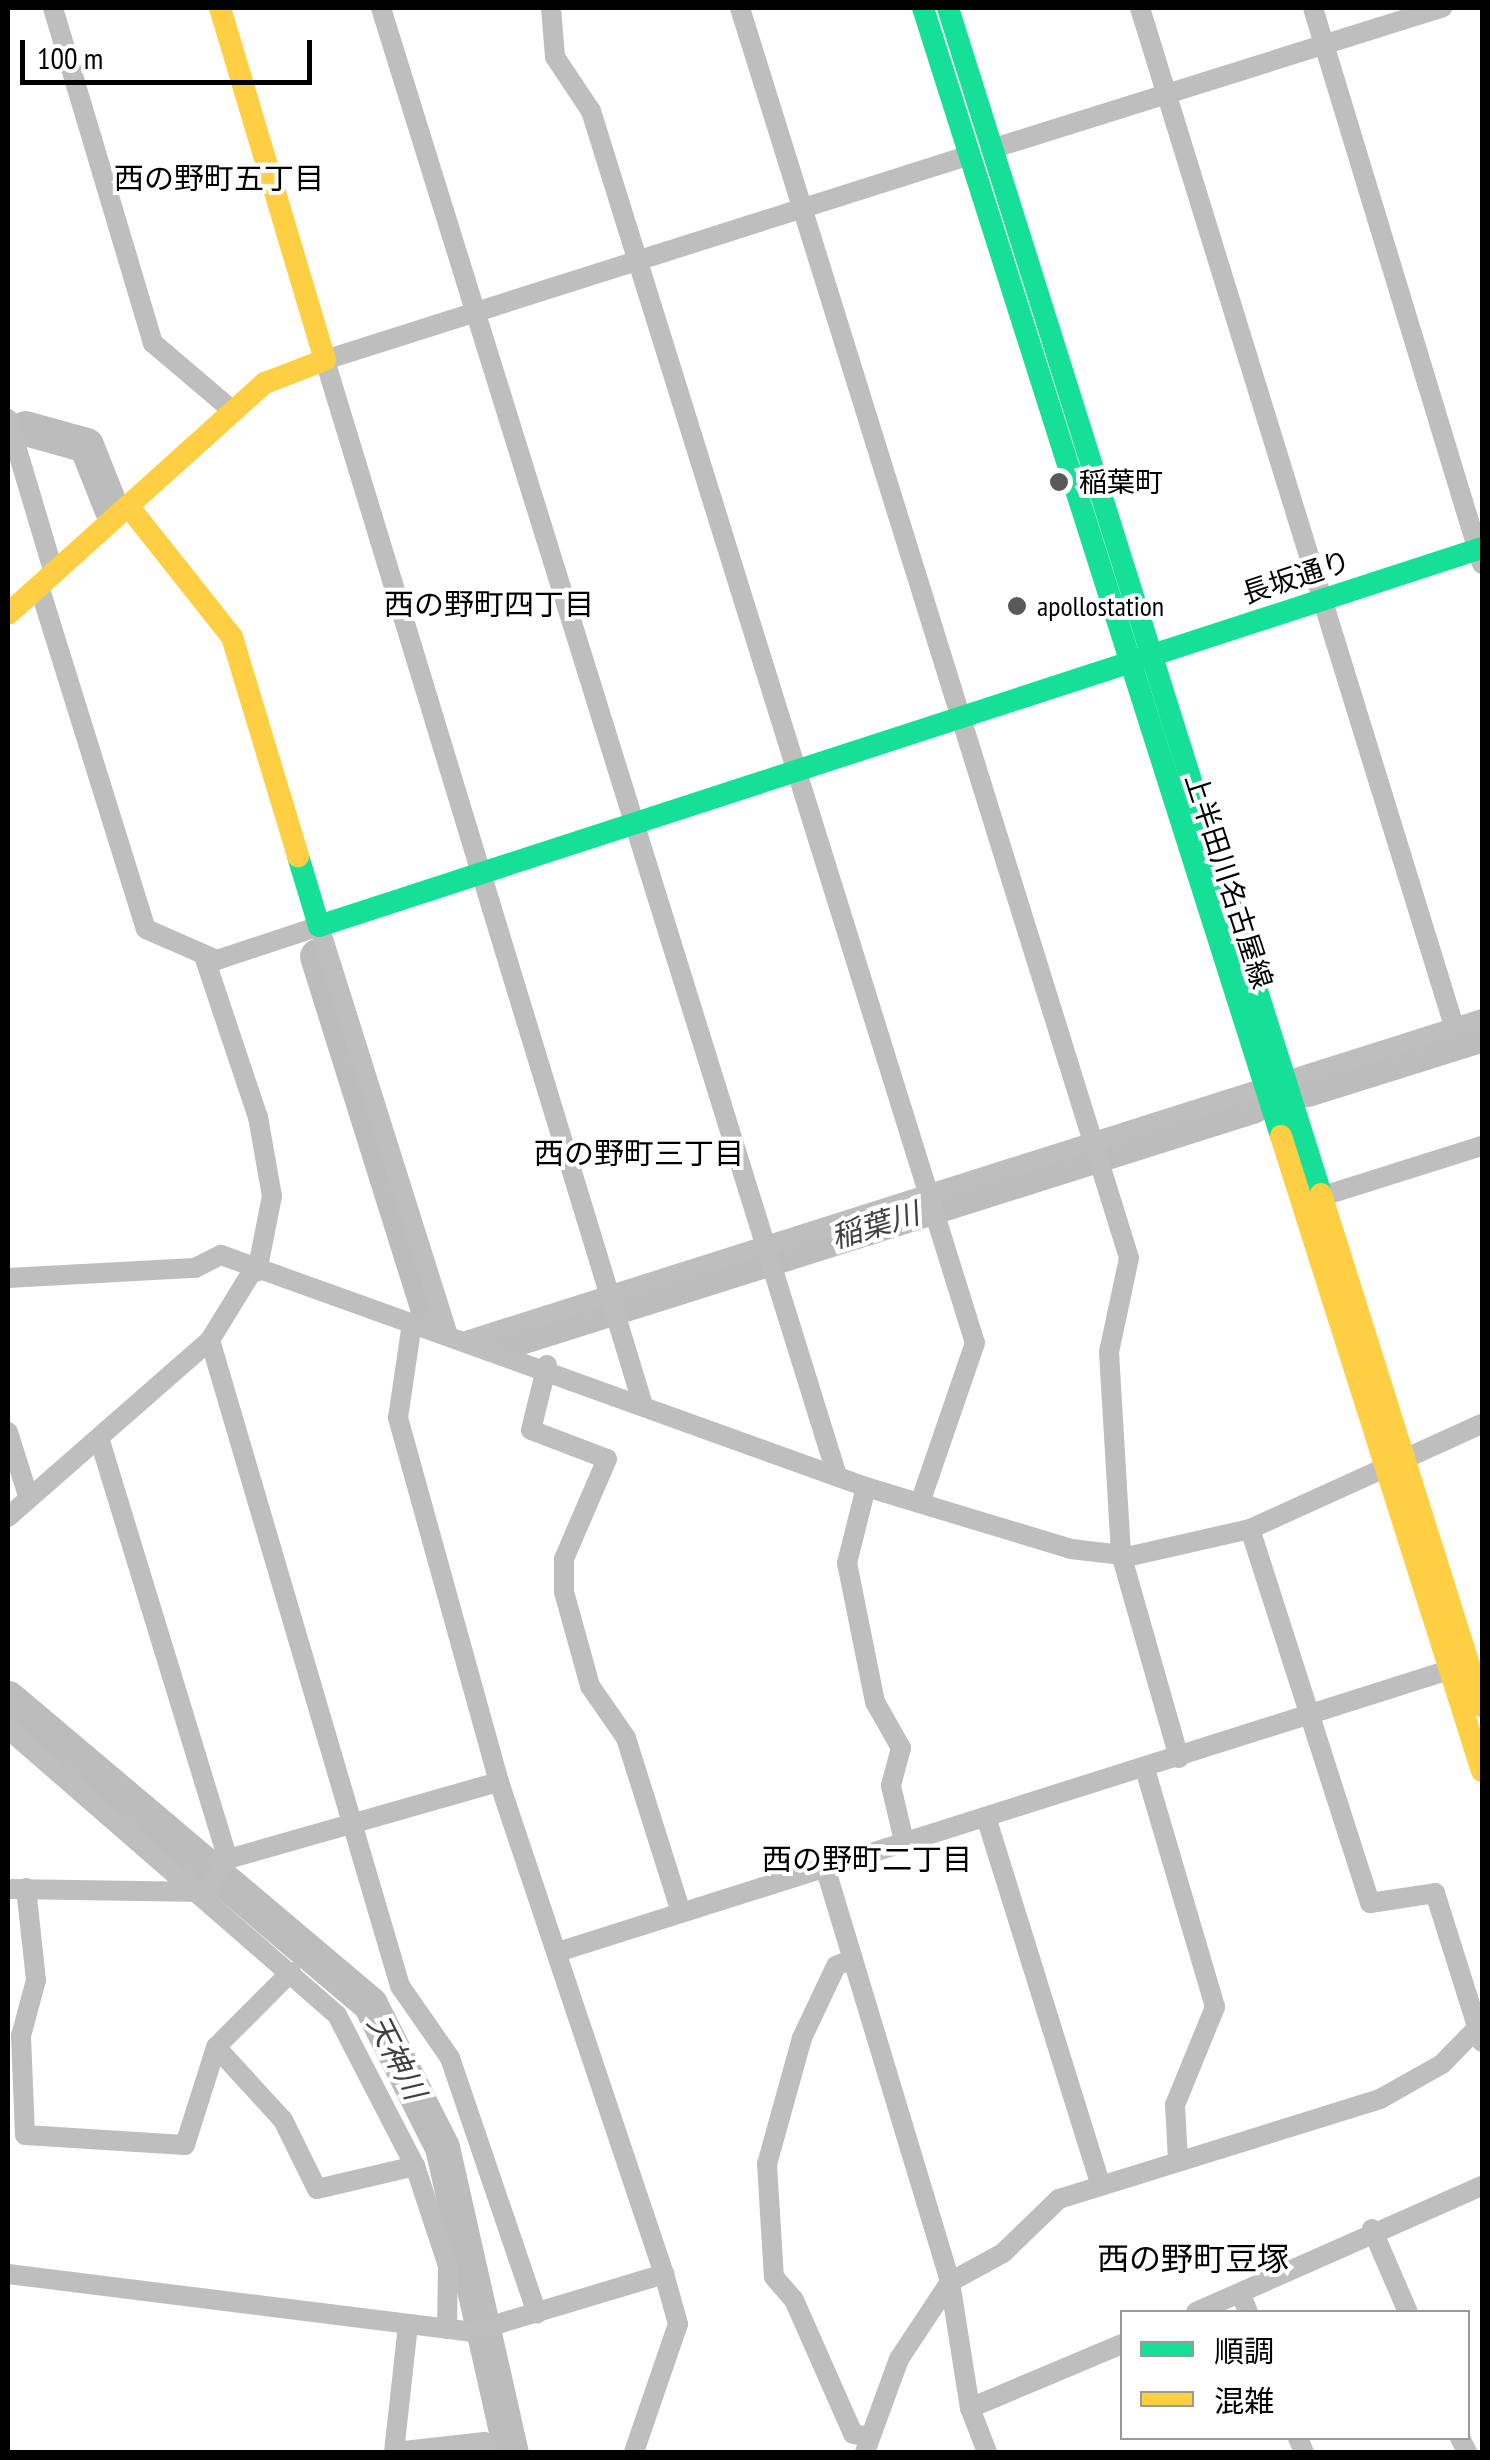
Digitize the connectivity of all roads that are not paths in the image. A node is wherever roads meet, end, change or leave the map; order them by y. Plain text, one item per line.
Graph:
1 (53, 8) edge
2 (220, 8) edge
3 (382, 8) edge
4 (550, 8) edge
5 (740, 8) edge
6 (923, 8) edge
7 (948, 8) edge
8 (1140, 8) edge
9 (1313, 8) edge
10 (1442, 8) edge
11 (1324, 44) junction
12 (1168, 94) junction
13 (980, 152) junction
14 (805, 206) junction
15 (637, 260) junction
16 (476, 312) junction
17 (325, 360) junction
18 (232, 410) junction
19 (10, 433) edge
20 (128, 507) junction
21 (1481, 554) edge
22 (46, 578) junction
23 (1321, 601) junction
24 (8, 614) edge
25 (1140, 659) junction
26 (962, 724) junction
27 (799, 769) junction
28 (634, 823) junction
29 (480, 877) junction
30 (320, 926) junction
31 (205, 959) junction
32 (1482, 1019) edge
33 (1454, 1026) junction
34 (1274, 1082) junction
35 (1482, 1146) edge
36 (1096, 1150) junction
37 (1324, 1196) junction
38 (932, 1203) junction
39 (768, 1245) junction
40 (255, 1271) junction
41 (8, 1278) edge
42 (616, 1303) junction
43 (412, 1323) junction
44 (446, 1333) junction
45 (210, 1340) junction
46 (468, 1340) junction
47 (547, 1366) junction
48 (642, 1405) junction
49 (1482, 1424) edge
50 (8, 1432) edge
51 (100, 1441) junction
52 (1394, 1462) junction
53 (837, 1476) junction
54 (866, 1487) junction
55 (30, 1498) junction
56 (921, 1500) junction
57 (8, 1516) edge
58 (1250, 1528) junction
59 (1120, 1554) junction
60 (1446, 1671) junction
61 (1482, 1706) edge
62 (1306, 1719) junction
63 (8, 1729) edge
64 (1179, 1758) junction
65 (1145, 1769) junction
66 (1482, 1770) edge
67 (499, 1782) junction
68 (986, 1817) junction
69 (352, 1824) junction
70 (904, 1841) junction
71 (228, 1860) junction
72 (824, 1867) junction
73 (206, 1886) junction
74 (17, 1889) edge
75 (681, 1912) junction
76 (561, 1951) junction
77 (852, 1959) junction
78 (291, 1972) junction
79 (1481, 2031) edge
80 (216, 2048) junction
81 (1178, 2160) junction
82 (415, 2166) junction
83 (1099, 2180) junction
84 (1482, 2186) edge
85 (1372, 2229) junction
86 (8, 2274) edge
87 (664, 2274) junction
88 (950, 2282) junction
89 (1244, 2303) edge
90 (1207, 2310) edge
91 (1407, 2310) edge
92 (537, 2314) junction
93 (408, 2324) junction
94 (446, 2329) junction
95 (1120, 2345) edge
96 (970, 2408) junction
97 (864, 2444) edge
98 (395, 2452) edge
99 (487, 2452) edge
100 (634, 2452) edge
101 (988, 2452) edge

1 - 18 street
2 - 17 main road
3 - 16 street
4 - 15 street
5 - 14 street
6 - 13 main road, 上半田川名古屋線
7 - 13 main road, 上半田川名古屋線
8 - 12 street
9 - 11 street
10 - 11 street
11 - 12 street
11 - 21 street
12 - 13 street
12 - 23 street
13 - 14 street
13 - 25 main road, 上半田川名古屋線
14 - 15 street
14 - 26 street
15 - 16 street
15 - 27 street
16 - 17 street
16 - 28 street
17 - 18 main road
17 - 29 street
18 - 20 main road
19 - 22 street
20 - 22 main road
20 - 30 main road
21 - 23 main road, 長坂通り
22 - 24 main road
22 - 31 street
23 - 25 main road, 長坂通り
23 - 33 street
25 - 26 main road, 長坂通り
25 - 34 main road, 上半田川名古屋線
26 - 27 main road, 長坂通り
26 - 36 street
27 - 28 main road, 長坂通り
27 - 38 street
28 - 29 main road, 長坂通り
28 - 39 street
29 - 30 main road, 長坂通り
29 - 42 street
30 - 31 street
30 - 44 street
31 - 40 street
32 - 33 street
33 - 34 street
34 - 36 street
34 - 37 main road, 上半田川名古屋線
34 - 52 main road, 上半田川名古屋線
35 - 37 street
36 - 38 street
36 - 59 street
37 - 52 main road, 上半田川名古屋線
38 - 39 street
38 - 56 street
39 - 42 street
39 - 53 street
40 - 41 street
40 - 43 street
40 - 45 street
42 - 46 street
42 - 48 street
43 - 44 street
43 - 67 street
44 - 46 street
45 - 51 street
45 - 69 street
46 - 47 street
47 - 48 street
47 - 75 street
48 - 53 street
49 - 52 street
50 - 55 street
51 - 55 street
51 - 71 street
52 - 58 street
52 - 60 main road, 上半田川名古屋線
52 - 61 main road, 上半田川名古屋線
53 - 54 street
54 - 56 street
54 - 70 street
55 - 57 street
56 - 59 street
58 - 59 street
58 - 62 street
59 - 64 street
60 - 62 street
60 - 66 main road, 上半田川名古屋線
62 - 64 street
62 - 79 street
63 - 73 street
64 - 65 street
65 - 68 street
65 - 81 street
67 - 69 street
67 - 76 street
68 - 70 street
68 - 83 street
69 - 71 street
69 - 92 street
70 - 72 street
71 - 73 street
72 - 75 street
72 - 77 street
73 - 74 street
73 - 78 street
74 - 80 street
75 - 76 street
76 - 87 street
77 - 88 street
77 - 97 street
78 - 80 street
78 - 82 street
79 - 81 street
80 - 82 street
81 - 83 street
82 - 94 street
83 - 88 street
84 - 85 street
85 - 89 street
85 - 91 street
86 - 93 street
87 - 92 street
87 - 100 street
88 - 96 street
88 - 97 street
89 - 90 street
92 - 94 street
93 - 94 street
93 - 98 street
95 - 96 street
96 - 101 street
98 - 99 street

